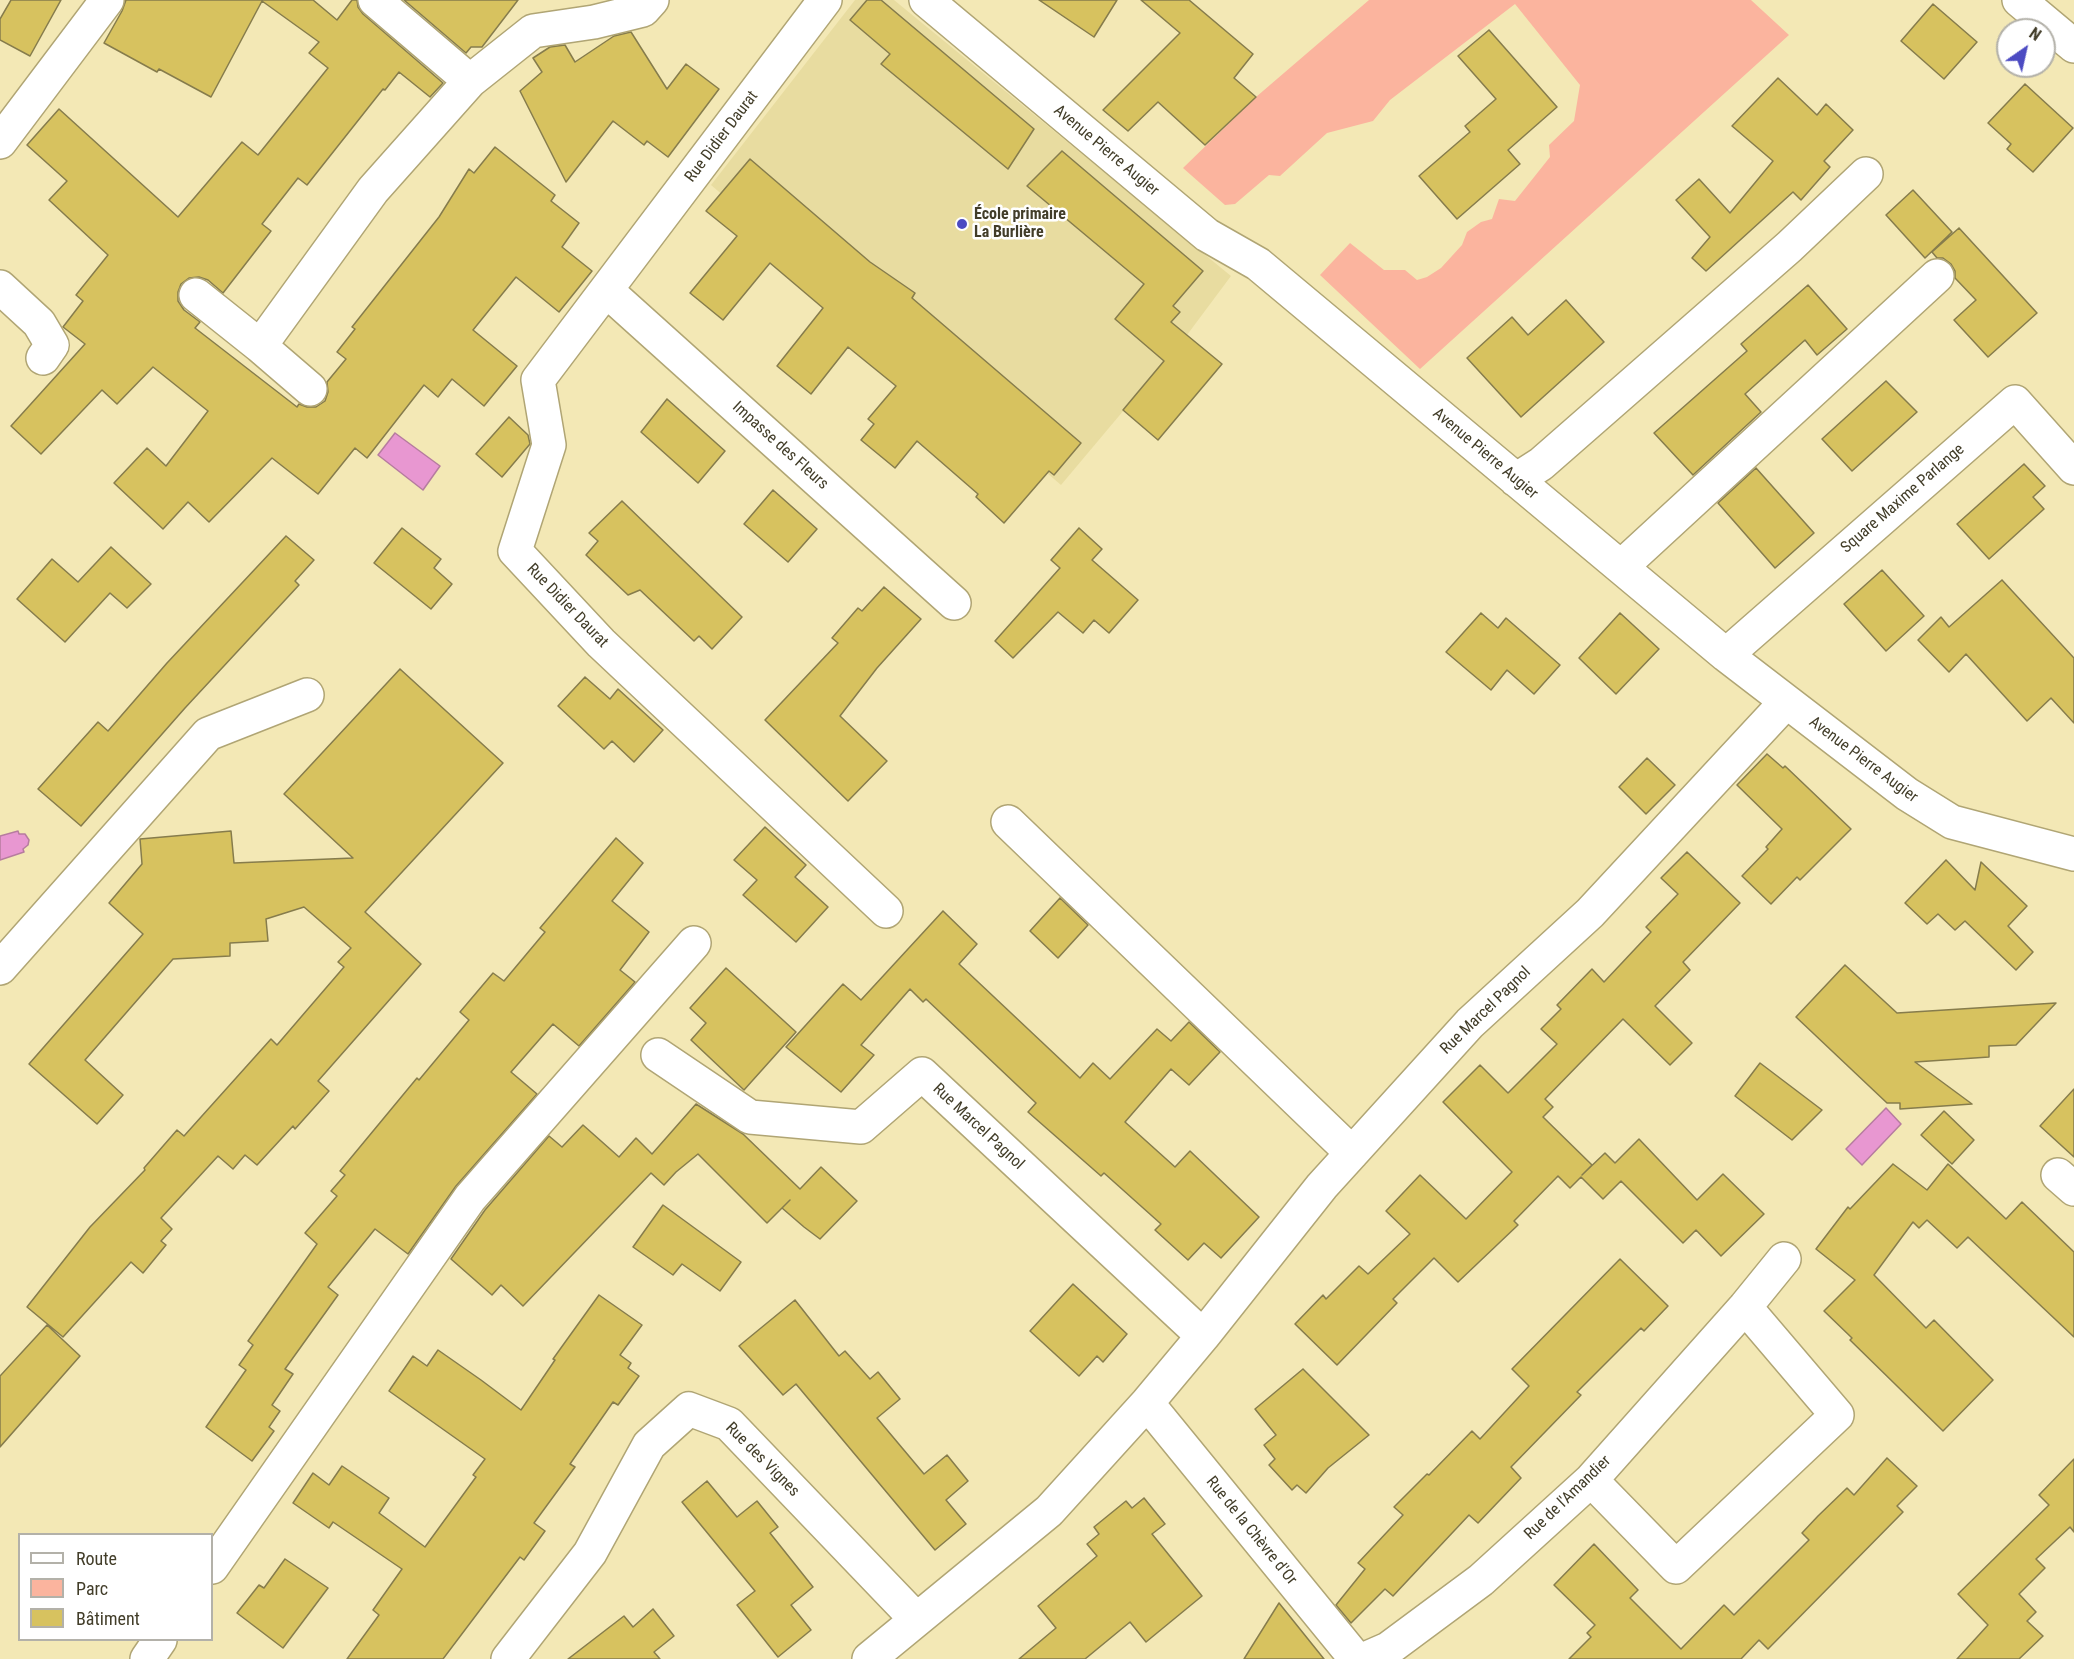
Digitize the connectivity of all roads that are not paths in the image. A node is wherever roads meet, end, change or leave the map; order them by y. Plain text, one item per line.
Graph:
1 (107, 0) edge
2 (375, 0) edge
3 (652, 0) edge
4 (825, 0) edge
5 (926, 0) edge
6 (2019, 0) edge
7 (2074, 46) edge
8 (470, 81) junction
9 (0, 142) edge
10 (1866, 174) dead end
11 (1937, 276) dead end
12 (0, 287) edge
13 (606, 290) junction
14 (196, 295) dead end
15 (260, 346) junction
16 (43, 358) dead end
17 (310, 389) dead end
18 (2074, 468) edge
19 (1516, 480) junction
20 (1621, 567) junction
21 (954, 603) dead end
22 (1726, 654) junction
23 (307, 695) dead end
24 (1786, 702) junction
25 (1008, 822) dead end
26 (2074, 854) edge
27 (886, 910) dead end
28 (694, 943) dead end
29 (0, 968) edge
30 (658, 1055) dead end
31 (1352, 1153) junction
32 (1784, 1258) dead end
33 (1745, 1308) junction
34 (1203, 1336) junction
35 (1147, 1403) junction
36 (1591, 1480) junction
37 (213, 1566) edge
38 (916, 1619) junction
39 (159, 1641) edge
40 (147, 1659) edge
41 (508, 1659) edge
42 (869, 1659) edge
43 (1356, 1659) edge
44 (1365, 1659) edge

1 - 9 street
2 - 8 street
3 - 8 street
4 - 13 street, Rue Didier Daurat
5 - 19 street, Avenue Pierre Augier
6 - 7 street
8 - 15 street
10 - 19 street
11 - 20 street
12 - 16 street
13 - 21 street, Impasse des Fleurs
13 - 27 street, Rue Didier Daurat
14 - 15 street
15 - 17 street
18 - 22 street, Square Maxime Parlange
19 - 20 street, Avenue Pierre Augier
20 - 22 street, Avenue Pierre Augier
22 - 24 street, Avenue Pierre Augier
23 - 29 street
24 - 26 street, Avenue Pierre Augier
24 - 31 street, Rue Marcel Pagnol
25 - 31 street
28 - 37 street
30 - 34 street, Rue Marcel Pagnol
31 - 34 street, Rue Marcel Pagnol
32 - 33 street, Rue de l'Amandier
33 - 36 street, Rue de l'Amandier
33 - 36 street
34 - 35 street, Rue Marcel Pagnol
35 - 38 street, Rue Marcel Pagnol
35 - 43 street, Rue de la Chèvre d'Or
36 - 44 street, Rue de l'Amandier
38 - 41 street, Rue des Vignes
38 - 42 street, Rue Marcel Pagnol
39 - 40 street

